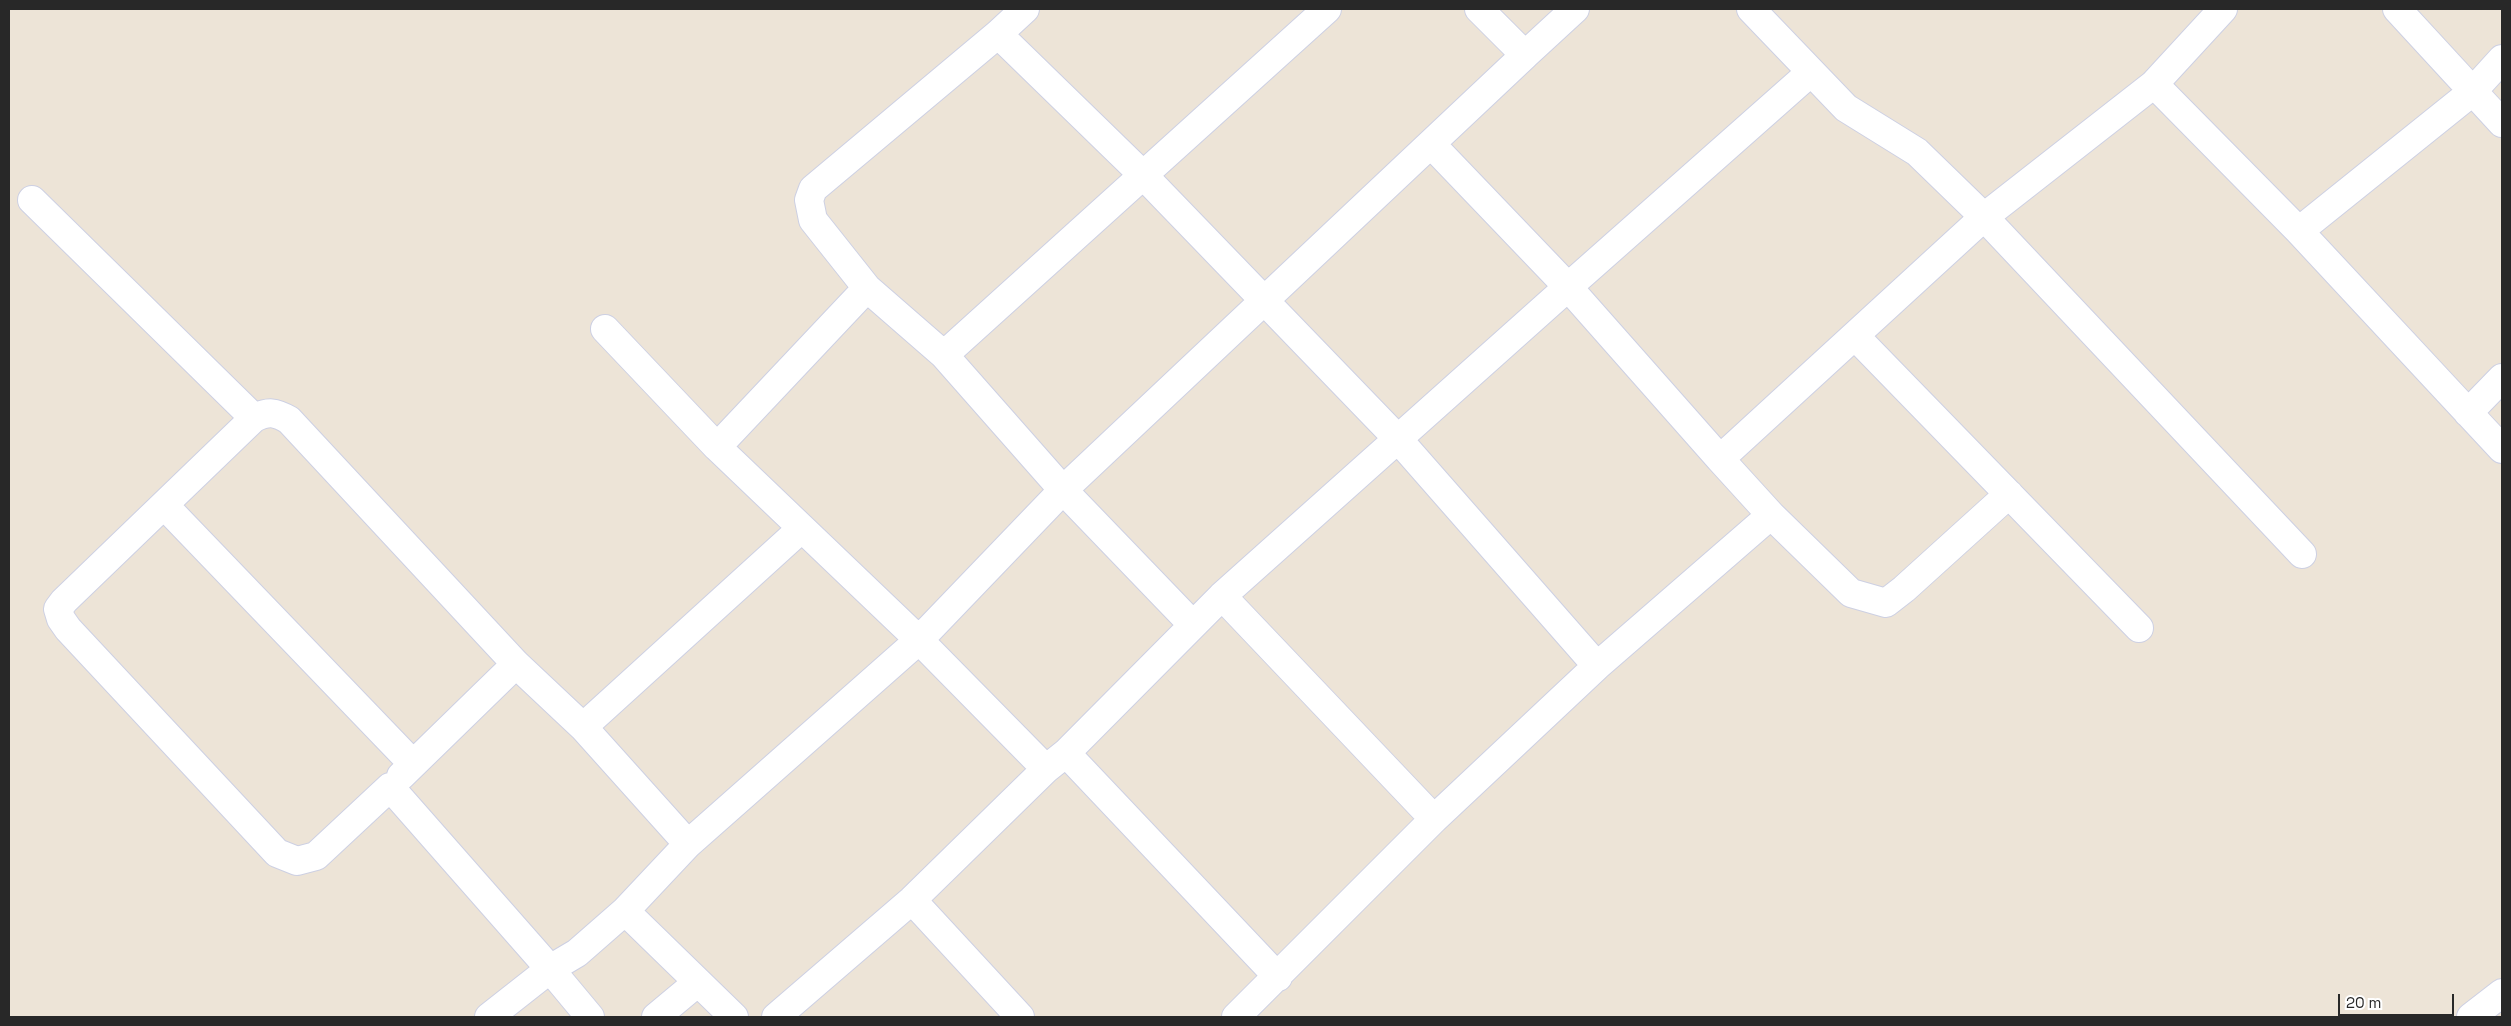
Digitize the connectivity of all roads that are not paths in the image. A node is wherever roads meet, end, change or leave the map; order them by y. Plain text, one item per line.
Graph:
1 (1025, 9) edge
2 (1327, 9) edge
3 (1479, 9) edge
4 (1575, 9) edge
5 (1751, 9) edge
6 (2223, 9) edge
7 (2397, 9) edge
8 (998, 34) junction
9 (1525, 55) junction
10 (2502, 59) edge
11 (1812, 72) junction
12 (2154, 84) junction
13 (2472, 92) junction
14 (2502, 123) edge
15 (1431, 144) junction
16 (1144, 176) junction
17 (32, 200) dead end
18 (1984, 217) junction
19 (2299, 231) junction
20 (1568, 287) junction
21 (867, 288) junction
22 (1263, 300) junction
23 (605, 329) dead end
24 (1855, 336) junction
25 (944, 355) junction
26 (2502, 378) edge
27 (2468, 413) junction
28 (254, 418) junction
29 (1397, 438) junction
30 (717, 447) junction
31 (2502, 450) edge
32 (1720, 459) junction
33 (1063, 490) junction
34 (2009, 494) junction
35 (164, 505) junction
36 (1771, 515) junction
37 (801, 529) junction
38 (2302, 554) dead end
39 (1222, 596) junction
40 (1192, 624) junction
41 (2139, 628) dead end
42 (919, 640) junction
43 (516, 664) junction
44 (1598, 666) junction
45 (583, 727) junction
46 (1056, 761) junction
47 (413, 764) junction
48 (390, 787) junction
49 (1434, 819) junction
50 (688, 844) junction
51 (912, 900) junction
52 (625, 911) junction
53 (550, 969) junction
54 (1278, 977) junction
55 (698, 982) junction
56 (2502, 992) edge
57 (489, 1017) edge
58 (590, 1017) edge
59 (656, 1017) edge
60 (734, 1017) edge
61 (776, 1017) edge
62 (1020, 1017) edge
63 (1236, 1017) edge
64 (2471, 1017) edge

1 - 8 street
2 - 16 street
3 - 9 street
4 - 9 street
5 - 11 street
6 - 12 street
7 - 13 street
8 - 16 street
8 - 21 street
9 - 15 street
10 - 13 street
11 - 18 street
11 - 20 street
12 - 18 street
12 - 19 street
13 - 14 street
13 - 19 street
15 - 20 street
15 - 22 street
16 - 22 street
16 - 25 street
17 - 28 street
18 - 24 street
18 - 38 street
19 - 27 street
20 - 29 street
20 - 32 street
21 - 25 street
21 - 30 street
22 - 29 street
22 - 33 street
23 - 30 street
24 - 32 street
24 - 34 street
25 - 33 street
26 - 27 street
27 - 31 street
28 - 35 street
28 - 43 street
29 - 39 street
29 - 44 street
30 - 37 street
32 - 36 street
33 - 40 street
33 - 42 street
34 - 36 street
34 - 41 street
35 - 47 street
35 - 48 street
36 - 44 street
37 - 42 street
37 - 45 street
39 - 40 street
39 - 49 street
40 - 46 street
42 - 46 street
42 - 50 street
43 - 45 street
43 - 47 street
44 - 49 street
45 - 50 street
46 - 51 street
46 - 54 street
47 - 48 street
48 - 53 street
49 - 54 street
50 - 52 street
51 - 61 street
51 - 62 street
52 - 53 street
52 - 55 street
53 - 57 street
53 - 58 street
54 - 63 street
55 - 59 street
55 - 60 street
56 - 64 street

